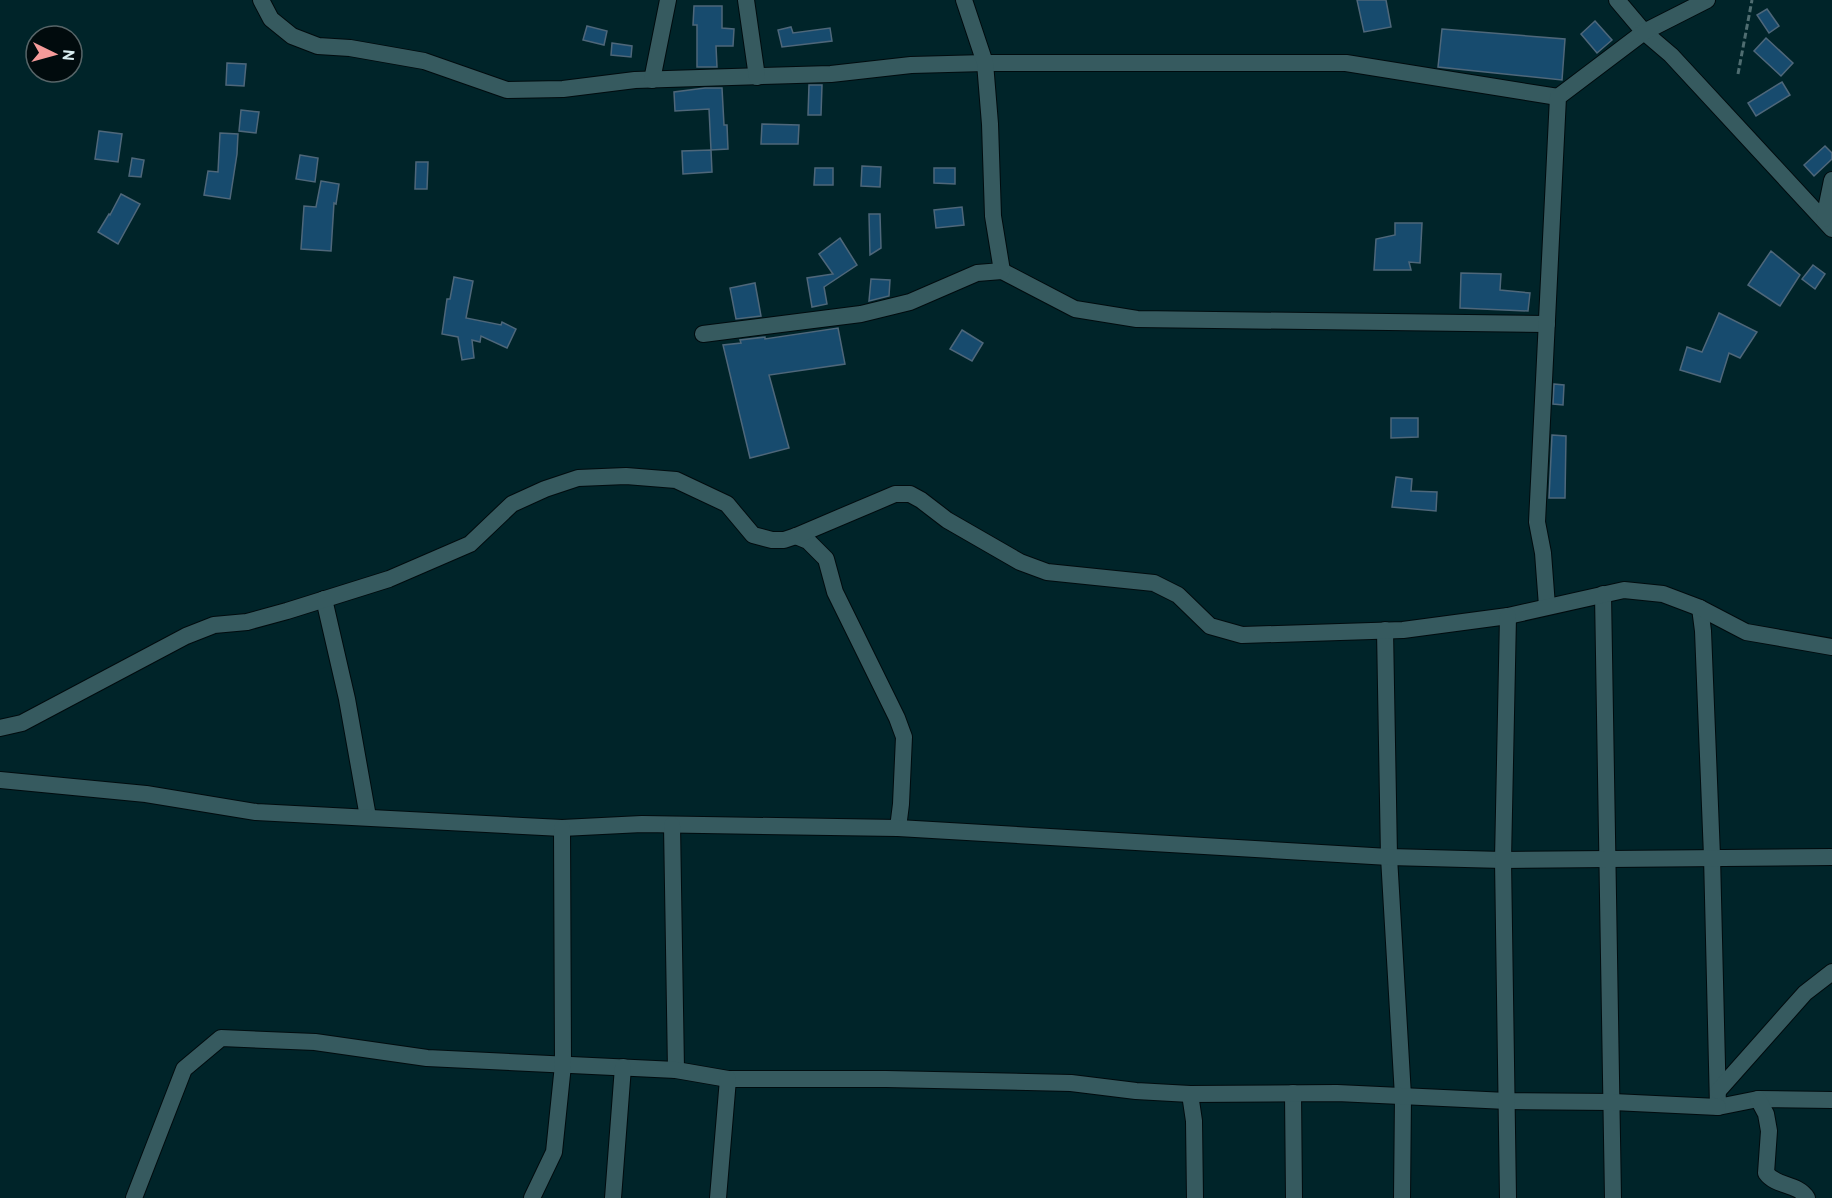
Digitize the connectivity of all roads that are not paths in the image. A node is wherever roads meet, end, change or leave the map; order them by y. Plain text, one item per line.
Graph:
1 (261, 0) edge
2 (668, 0) edge
3 (746, 0) edge
4 (964, 0) edge
5 (1617, 0) edge
6 (1707, 0) edge
7 (1644, 32) junction
8 (985, 63) junction
9 (757, 76) junction
10 (652, 80) junction
11 (1558, 97) junction
12 (1832, 180) edge
13 (1828, 224) edge
14 (1002, 271) junction
15 (1547, 324) junction
16 (703, 334) dead end
17 (796, 536) junction
18 (1603, 594) junction
19 (324, 599) junction
20 (1547, 606) junction
21 (1700, 608) junction
22 (1508, 616) junction
23 (1385, 630) junction
24 (1832, 647) edge
25 (0, 728) edge
26 (0, 780) edge
27 (368, 818) junction
28 (672, 825) junction
29 (562, 828) junction
30 (898, 828) junction
31 (1712, 856) junction
32 (1832, 856) edge
33 (1389, 857) junction
34 (1606, 858) junction
35 (1503, 860) junction
36 (1832, 972) edge
37 (563, 1065) junction
38 (623, 1067) junction
39 (676, 1070) junction
40 (728, 1079) junction
41 (1293, 1093) junction
42 (1190, 1094) junction
43 (1403, 1096) junction
44 (1718, 1099) junction
45 (1758, 1099) junction
46 (1832, 1100) edge
47 (1507, 1101) junction
48 (1613, 1102) junction
49 (134, 1198) edge
50 (532, 1198) edge
51 (613, 1198) edge
52 (718, 1198) edge
53 (1195, 1198) edge
54 (1294, 1198) edge
55 (1402, 1198) edge
56 (1508, 1198) edge
57 (1613, 1198) edge
58 (1807, 1198) edge

1 - 10 street
2 - 10 street
3 - 9 street
4 - 8 street
5 - 7 street
6 - 7 street
7 - 11 street
7 - 13 street
8 - 9 street
8 - 11 street
8 - 14 street
9 - 10 street
11 - 15 street
12 - 13 street
14 - 15 street
14 - 16 street
15 - 20 street
17 - 19 street
17 - 23 street
17 - 30 street
18 - 20 street
18 - 21 street
18 - 34 street
19 - 25 street
19 - 27 street
20 - 22 street
21 - 24 street
21 - 31 street
22 - 23 street
22 - 35 street
23 - 33 street
26 - 27 street
27 - 29 street
28 - 29 street
28 - 30 street
28 - 39 street
29 - 37 street
30 - 33 street
31 - 32 street
31 - 34 street
31 - 44 street
33 - 35 street
33 - 43 street
34 - 35 street
34 - 48 street
35 - 47 street
36 - 44 street
37 - 38 street
37 - 49 street
37 - 50 street
38 - 39 street
38 - 51 street
39 - 40 street
40 - 42 street
40 - 52 street
41 - 42 street
41 - 43 street
41 - 54 street
42 - 53 street
43 - 47 street
43 - 55 street
44 - 45 street
44 - 48 street
45 - 46 street
45 - 58 street
47 - 48 street
47 - 56 street
48 - 57 street

